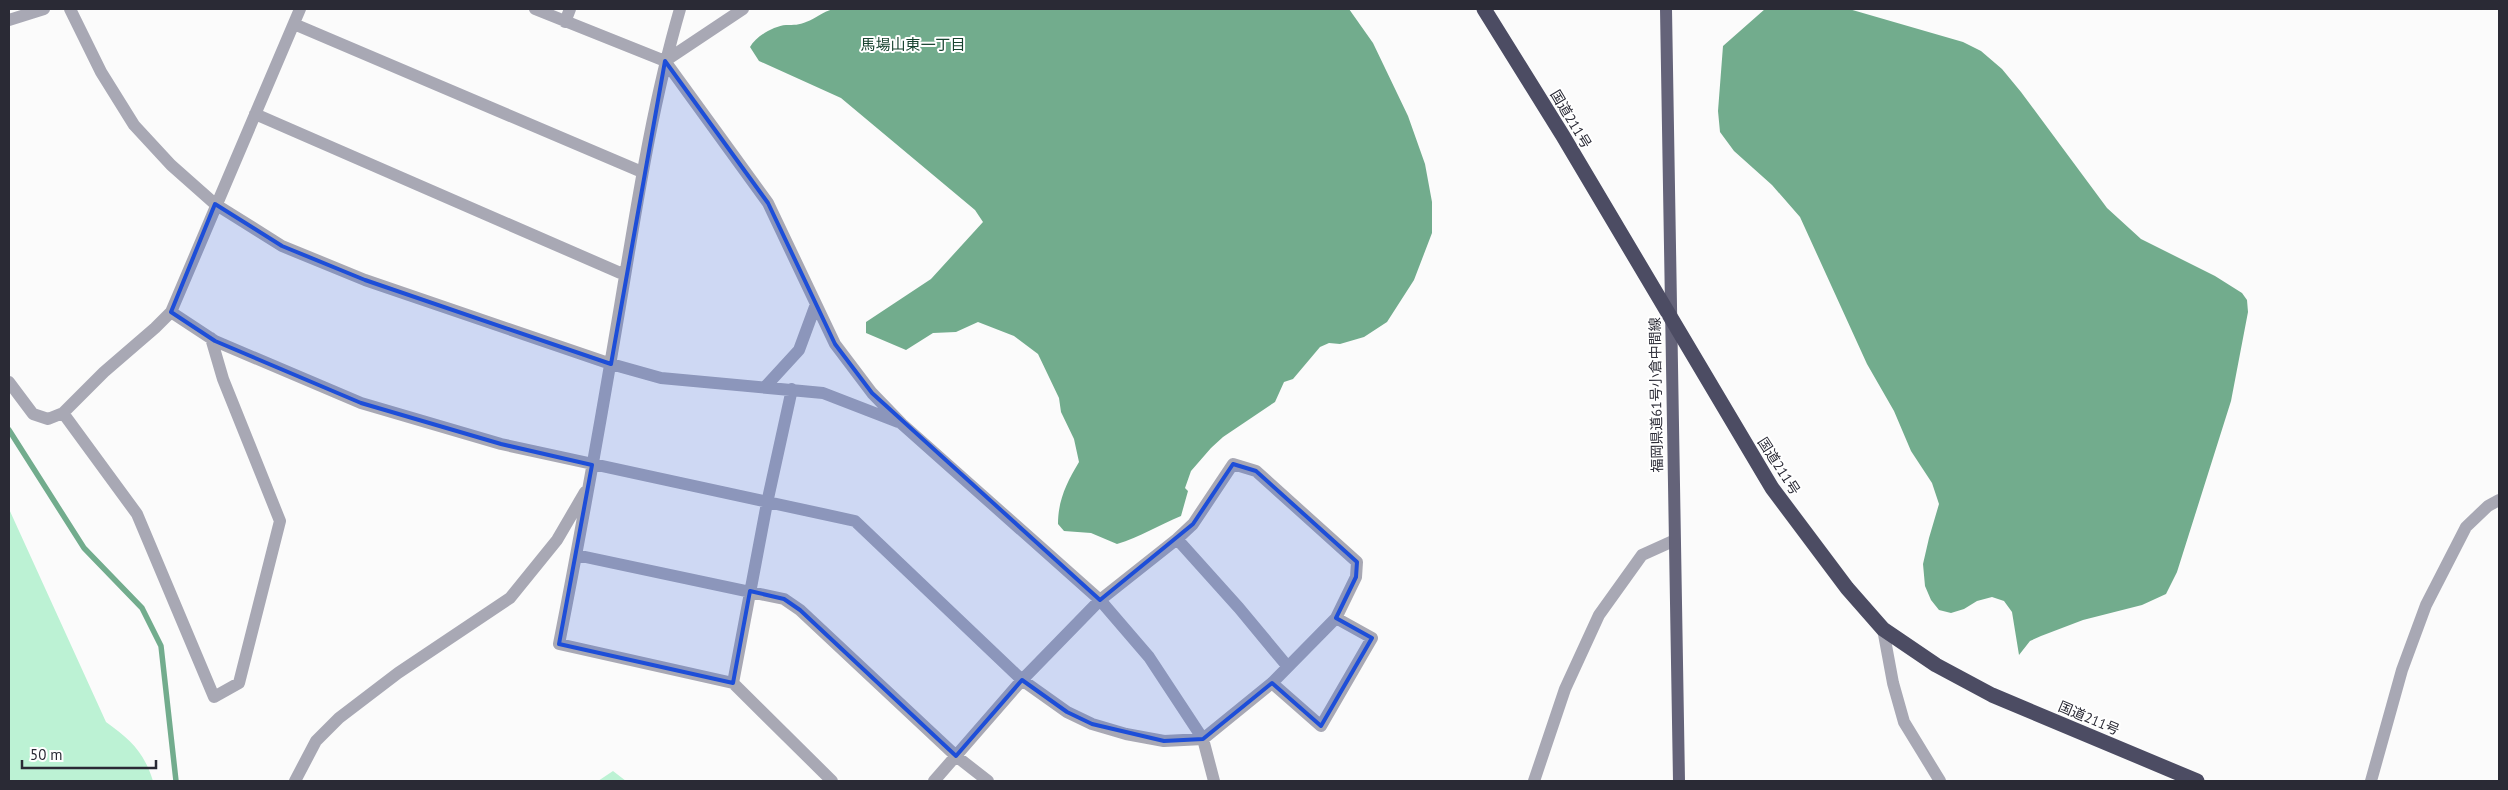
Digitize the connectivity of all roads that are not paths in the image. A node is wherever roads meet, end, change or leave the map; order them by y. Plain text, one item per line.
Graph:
1 (44, 9) edge
2 (70, 9) edge
3 (300, 9) edge
4 (535, 9) edge
5 (570, 9) edge
6 (680, 9) edge
7 (743, 9) edge
8 (1484, 9) edge
9 (1666, 9) edge
10 (9, 20) edge
11 (565, 22) junction
12 (294, 24) junction
13 (665, 61) junction
14 (255, 114) junction
15 (642, 172) junction
16 (215, 204) junction
17 (625, 275) junction
18 (816, 304) junction
19 (171, 312) junction
20 (1670, 317) junction
21 (211, 338) junction
22 (610, 364) junction
23 (9, 382) edge
24 (765, 387) junction
25 (792, 389) junction
26 (63, 412) junction
27 (902, 424) junction
28 (592, 465) junction
29 (590, 484) junction
30 (2499, 500) edge
31 (767, 503) junction
32 (1177, 539) junction
33 (1674, 541) junction
34 (576, 555) junction
35 (750, 591) junction
36 (1100, 600) junction
37 (1336, 618) junction
38 (1883, 629) junction
39 (1288, 667) junction
40 (1022, 680) junction
41 (733, 683) junction
42 (1272, 683) junction
43 (1202, 739) junction
44 (956, 756) junction
45 (295, 781) edge
46 (832, 781) edge
47 (934, 781) edge
48 (988, 781) edge
49 (1214, 781) edge
50 (1534, 781) edge
51 (1679, 781) edge
52 (1940, 781) edge
53 (2197, 781) edge
54 (2370, 781) edge

1 - 10 street
2 - 16 street
3 - 12 street
4 - 11 street
5 - 11 street
6 - 13 street
7 - 13 street
8 - 20 highway, 国道211号
9 - 20 main road, 福岡県道61号小倉中間線
11 - 13 street
12 - 14 street
12 - 15 street
13 - 15 street
13 - 18 street
14 - 16 street
14 - 17 street
15 - 17 street
16 - 19 street
16 - 22 street
17 - 22 street
18 - 24 street
18 - 27 street
19 - 21 street
19 - 26 street
20 - 33 main road, 福岡県道61号小倉中間線
20 - 38 highway, 国道211号
21 - 26 street
21 - 28 street
22 - 24 street
22 - 28 street
23 - 26 street
24 - 25 street
25 - 27 street
25 - 31 street
27 - 36 street
28 - 29 street
28 - 31 street
29 - 34 street
29 - 45 street
30 - 54 street
31 - 35 street
31 - 40 street
32 - 36 street
32 - 37 street
32 - 39 street
33 - 50 street
33 - 51 main road, 福岡県道61号小倉中間線
34 - 35 street
34 - 41 street
35 - 41 street
35 - 44 street
36 - 40 street
36 - 43 street
37 - 39 street
37 - 42 street
38 - 52 street
38 - 53 highway, 国道211号
39 - 42 street
40 - 43 street
40 - 44 street
41 - 46 street
42 - 43 street
43 - 49 street
44 - 47 street
44 - 48 street

